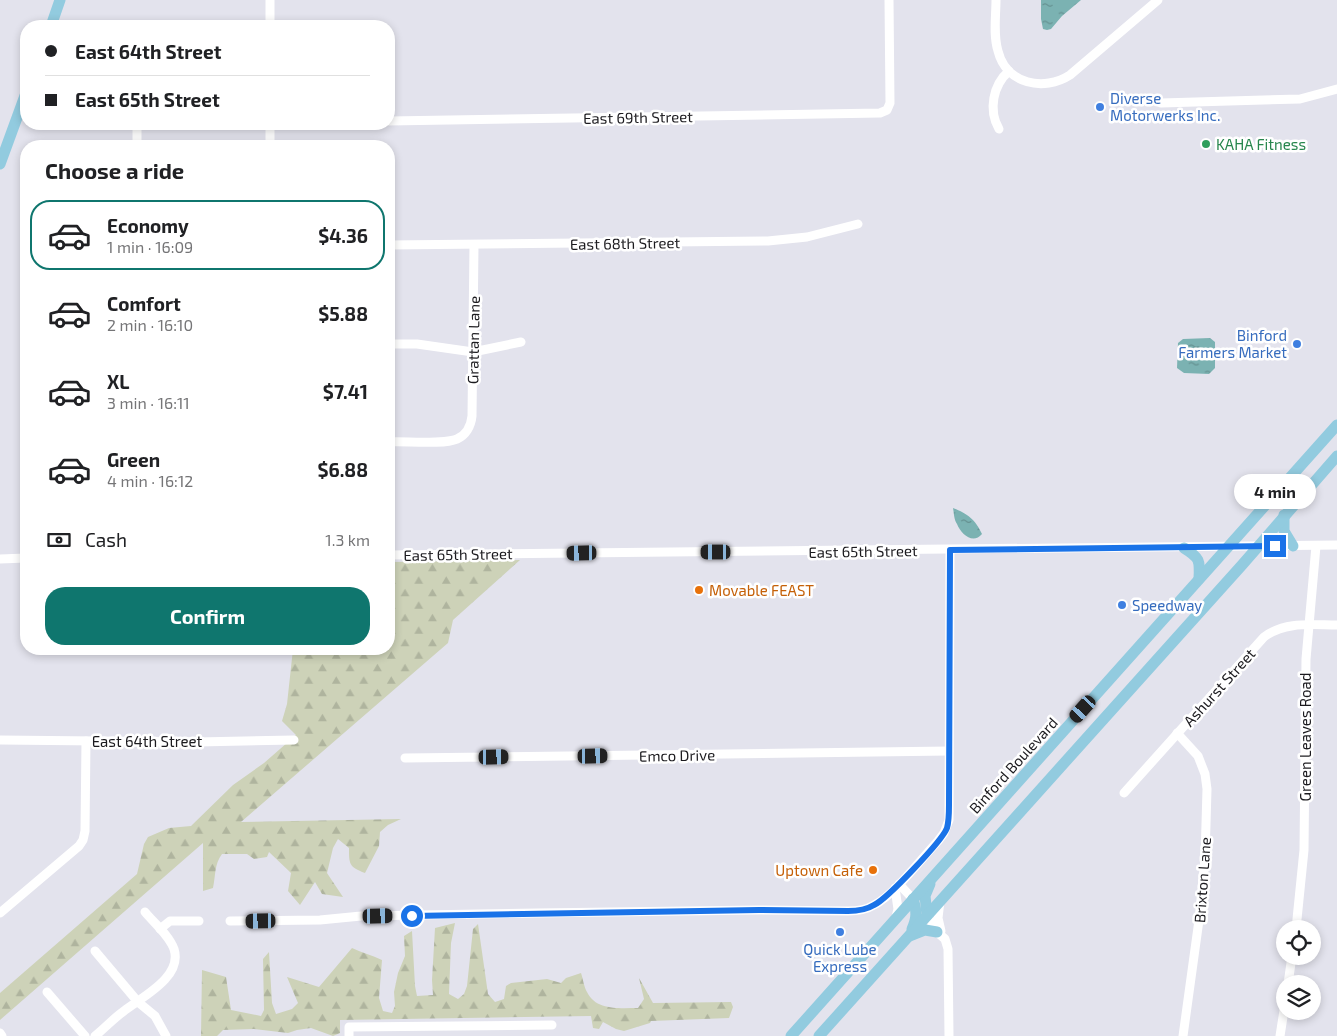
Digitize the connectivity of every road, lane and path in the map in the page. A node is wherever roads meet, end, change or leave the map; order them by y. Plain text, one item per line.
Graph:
1 (60, 0) edge
2 (270, 0) edge
3 (889, 0) edge
4 (996, 0) edge
5 (1158, 0) edge
6 (53, 20) edge
7 (270, 20) edge
8 (1009, 71) junction
9 (1337, 89) edge
10 (1161, 103) dead end
11 (20, 109) edge
12 (395, 120) edge
13 (999, 129) dead end
14 (0, 164) edge
15 (858, 224) dead end
16 (395, 245) edge
17 (474, 245) junction
18 (521, 342) dead end
19 (395, 344) edge
20 (473, 352) junction
21 (1337, 425) edge
22 (395, 442) edge
23 (1337, 456) edge
24 (1284, 515) junction
25 (1337, 545) edge
26 (1256, 546) junction
27 (1293, 546) junction
28 (1316, 546) junction
29 (1184, 548) junction
30 (1228, 548) junction
31 (950, 550) junction
32 (395, 555) edge
33 (20, 558) edge
34 (0, 559) edge
35 (1199, 579) junction
36 (1308, 624) junction
37 (1337, 624) edge
38 (1177, 733) junction
39 (0, 740) edge
40 (294, 740) dead end
41 (86, 741) junction
42 (949, 751) junction
43 (404, 758) dead end
44 (1124, 793) dead end
45 (931, 880) junction
46 (897, 886) junction
47 (913, 899) junction
48 (0, 901) edge
49 (940, 901) junction
50 (14, 902) junction
51 (145, 912) dead end
52 (0, 913) edge
53 (927, 915) junction
54 (895, 920) junction
55 (1297, 920) edge
56 (199, 921) dead end
57 (230, 921) dead end
58 (160, 929) junction
59 (939, 933) junction
60 (908, 936) junction
61 (95, 951) dead end
62 (47, 992) dead end
63 (138, 1002) junction
64 (1282, 1020) edge
65 (552, 1025) dead end
66 (470, 1026) junction
67 (349, 1031) edge
68 (0, 1033) edge
69 (2, 1036) edge
70 (85, 1036) edge
71 (95, 1036) edge
72 (166, 1036) edge
73 (470, 1036) edge
74 (791, 1036) edge
75 (819, 1036) edge
76 (948, 1036) edge
77 (1182, 1036) edge
78 (1280, 1036) edge

1 - 6 main road
2 - 7 street
3 - 12 street, East 69th Street
4 - 8 street
5 - 8 street
8 - 13 street
9 - 10 street
11 - 14 main road
15 - 17 street, East 68th Street
16 - 17 street, East 68th Street
17 - 20 street, Grattan Lane
18 - 20 street
19 - 20 street
20 - 22 street, Grattan Lane
21 - 30 main road, Binford Boulevard
23 - 24 main road
24 - 26 main road
24 - 27 main road
25 - 28 street, East 65th Street
26 - 27 street, East 65th Street
26 - 30 street, East 65th Street
26 - 49 main road
27 - 28 street, East 65th Street
28 - 36 street, Green Leaves Road
29 - 30 street, East 65th Street
29 - 31 street, East 65th Street
29 - 35 main road
30 - 35 main road, Binford Boulevard
31 - 32 street, East 65th Street
31 - 42 street
33 - 34 street
35 - 45 main road, Binford Boulevard
36 - 37 street, Ashurst Street
36 - 38 street, Ashurst Street
36 - 55 street, Green Leaves Road
38 - 44 street, Ashurst Street
38 - 77 street, Brixton Lane
39 - 41 street, East 64th Street
40 - 41 street, East 64th Street
41 - 50 street
42 - 43 street, Emco Drive
42 - 46 street
45 - 47 main road, Binford Boulevard
45 - 53 main road
46 - 47 street
46 - 54 street
46 - 57 street
47 - 54 main road, Binford Boulevard
47 - 60 main road
48 - 50 street
49 - 53 main road
49 - 59 street
50 - 52 street
51 - 58 street
53 - 59 street
53 - 60 main road
54 - 74 main road, Binford Boulevard
56 - 58 street
58 - 63 street
59 - 60 main road
59 - 76 street
60 - 75 main road
61 - 63 street
62 - 70 street
63 - 71 street
63 - 72 street
64 - 78 street
65 - 66 street
66 - 67 street
66 - 73 street
68 - 69 street

